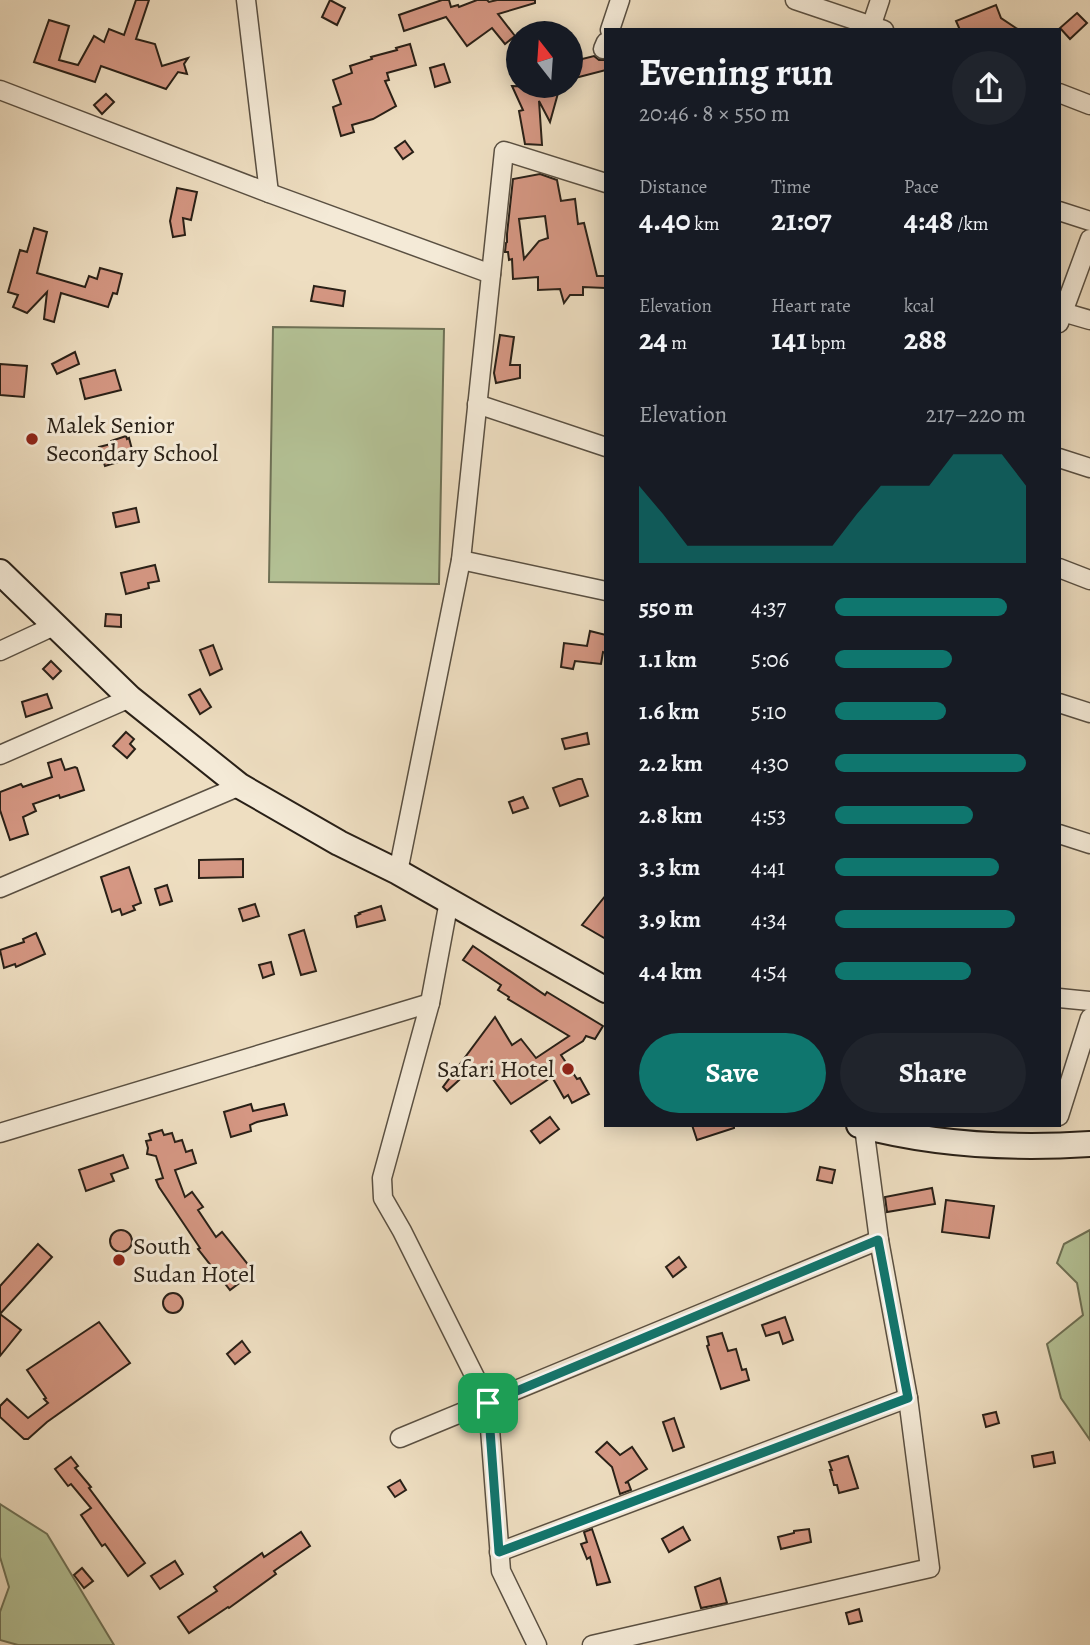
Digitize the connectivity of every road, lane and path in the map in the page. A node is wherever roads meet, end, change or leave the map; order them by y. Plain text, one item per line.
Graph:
1 (246, 0) edge
2 (620, 0) edge
3 (795, 0) edge
4 (880, 0) edge
5 (611, 28) edge
6 (875, 28) edge
7 (0, 90) edge
8 (1061, 94) edge
9 (1090, 104) edge
10 (604, 182) edge
11 (269, 193) junction
12 (1061, 212) edge
13 (1090, 221) edge
14 (1090, 239) edge
15 (491, 274) junction
16 (1061, 312) edge
17 (1061, 315) edge
18 (1090, 320) edge
19 (477, 404) junction
20 (604, 445) edge
21 (1061, 459) edge
22 (1090, 468) edge
23 (461, 560) junction
24 (1061, 569) edge
25 (0, 572) edge
26 (1090, 580) edge
27 (604, 591) edge
28 (56, 625) junction
29 (0, 651) edge
30 (131, 698) junction
31 (1061, 704) edge
32 (1090, 713) edge
33 (0, 755) edge
34 (240, 786) junction
35 (1061, 835) edge
36 (1090, 844) edge
37 (398, 872) junction
38 (0, 888) edge
39 (449, 901) junction
40 (604, 989) edge
41 (1061, 998) edge
42 (1090, 1001) edge
43 (430, 1003) junction
44 (1090, 1018) edge
45 (1061, 1110) edge
46 (861, 1127) edge
47 (865, 1127) edge
48 (0, 1133) edge
49 (1053, 1136) edge
50 (1090, 1144) edge
51 (878, 1240) junction
52 (908, 1398) junction
53 (488, 1403) junction
54 (400, 1438) dead end
55 (499, 1552) junction
56 (537, 1645) edge
57 (592, 1645) edge

1 - 11 street
2 - 5 street
3 - 6 street
4 - 6 street
7 - 11 street
8 - 9 street
10 - 15 street
11 - 15 street
12 - 13 street
14 - 16 street
15 - 19 street
17 - 18 street
19 - 20 street
19 - 23 street
21 - 22 street
23 - 27 street
23 - 37 street
24 - 26 street
25 - 28 street
28 - 29 street
28 - 30 street
30 - 33 street
30 - 34 street
31 - 32 street
34 - 37 street
34 - 38 street
35 - 36 street
37 - 39 street
39 - 40 street
39 - 43 street
41 - 42 street
43 - 48 street
43 - 53 street
44 - 45 street
46 - 51 street
47 - 49 street
49 - 50 street
51 - 52 street
51 - 53 street
52 - 55 street
52 - 57 street
53 - 54 street
53 - 55 street
55 - 56 street

